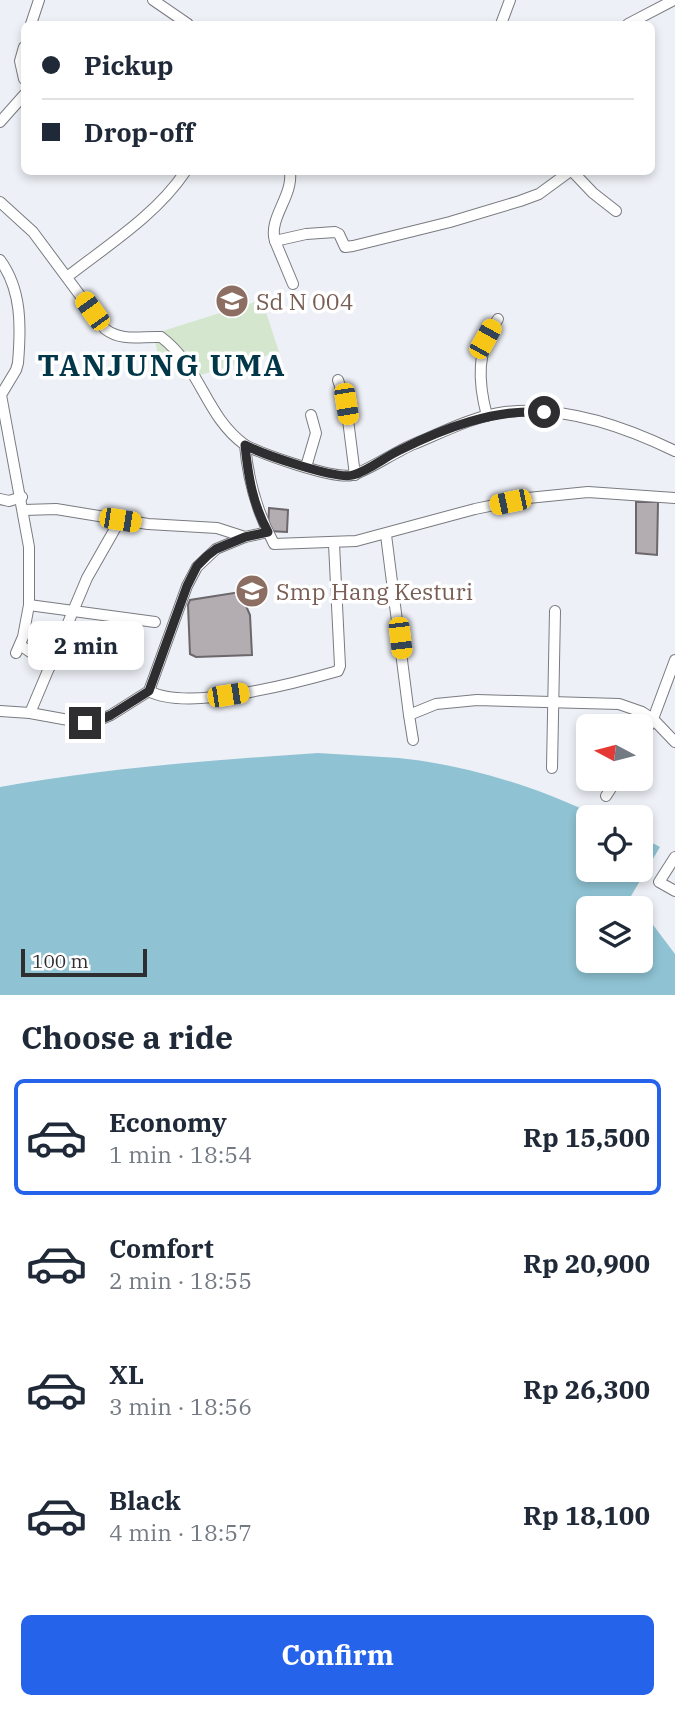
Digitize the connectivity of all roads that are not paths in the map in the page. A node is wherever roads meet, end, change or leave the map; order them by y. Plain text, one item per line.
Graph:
1 (38, 0) edge
2 (153, 0) edge
3 (510, 0) edge
4 (674, 0) edge
5 (32, 21) edge
6 (184, 21) edge
7 (502, 21) edge
8 (634, 21) edge
9 (21, 98) edge
10 (0, 122) edge
11 (183, 175) edge
12 (290, 175) edge
13 (567, 175) edge
14 (574, 175) edge
15 (0, 202) edge
16 (616, 211) dead end
17 (275, 241) junction
18 (0, 260) edge
19 (67, 276) junction
20 (293, 284) dead end
21 (498, 319) dead end
22 (338, 380) dead end
23 (311, 415) dead end
24 (487, 416) junction
25 (245, 445) junction
26 (675, 451) edge
27 (306, 467) junction
28 (355, 475) junction
29 (22, 497) junction
30 (675, 498) edge
31 (0, 499) edge
32 (24, 510) junction
33 (120, 520) junction
34 (268, 532) junction
35 (386, 535) junction
36 (245, 537) junction
37 (334, 544) junction
38 (29, 605) junction
39 (73, 611) junction
40 (555, 611) dead end
41 (155, 622) dead end
42 (675, 660) edge
43 (51, 666) junction
44 (149, 691) junction
45 (553, 702) junction
46 (0, 711) edge
47 (30, 713) junction
48 (645, 714) edge
49 (410, 715) junction
50 (653, 719) joint
51 (413, 740) dead end
52 (675, 742) edge
53 (552, 768) dead end
54 (609, 791) edge
55 (606, 796) dead end
56 (675, 857) edge
57 (675, 891) edge

1 - 5 street
2 - 6 street
3 - 7 street
4 - 8 street
9 - 10 street
11 - 19 street
12 - 17 street
13 - 17 street
14 - 16 street
15 - 19 street
17 - 20 street
18 - 29 street
19 - 25 street
21 - 24 street
22 - 28 street
23 - 27 street
24 - 26 street
24 - 28 street
25 - 27 street
25 - 34 street
27 - 28 street
29 - 31 street
29 - 32 street
30 - 35 street
32 - 33 street
32 - 38 street
33 - 36 street
33 - 39 street
34 - 36 street
34 - 37 street
35 - 37 street
35 - 49 street
36 - 44 street
37 - 44 street
38 - 39 street
38 - 43 street
39 - 41 street
39 - 43 street
40 - 45 street
42 - 50 street
43 - 47 street
44 - 47 street
45 - 48 street
45 - 49 street
45 - 53 street
46 - 47 street
49 - 51 street
50 - 52 street
54 - 55 street
56 - 57 street

